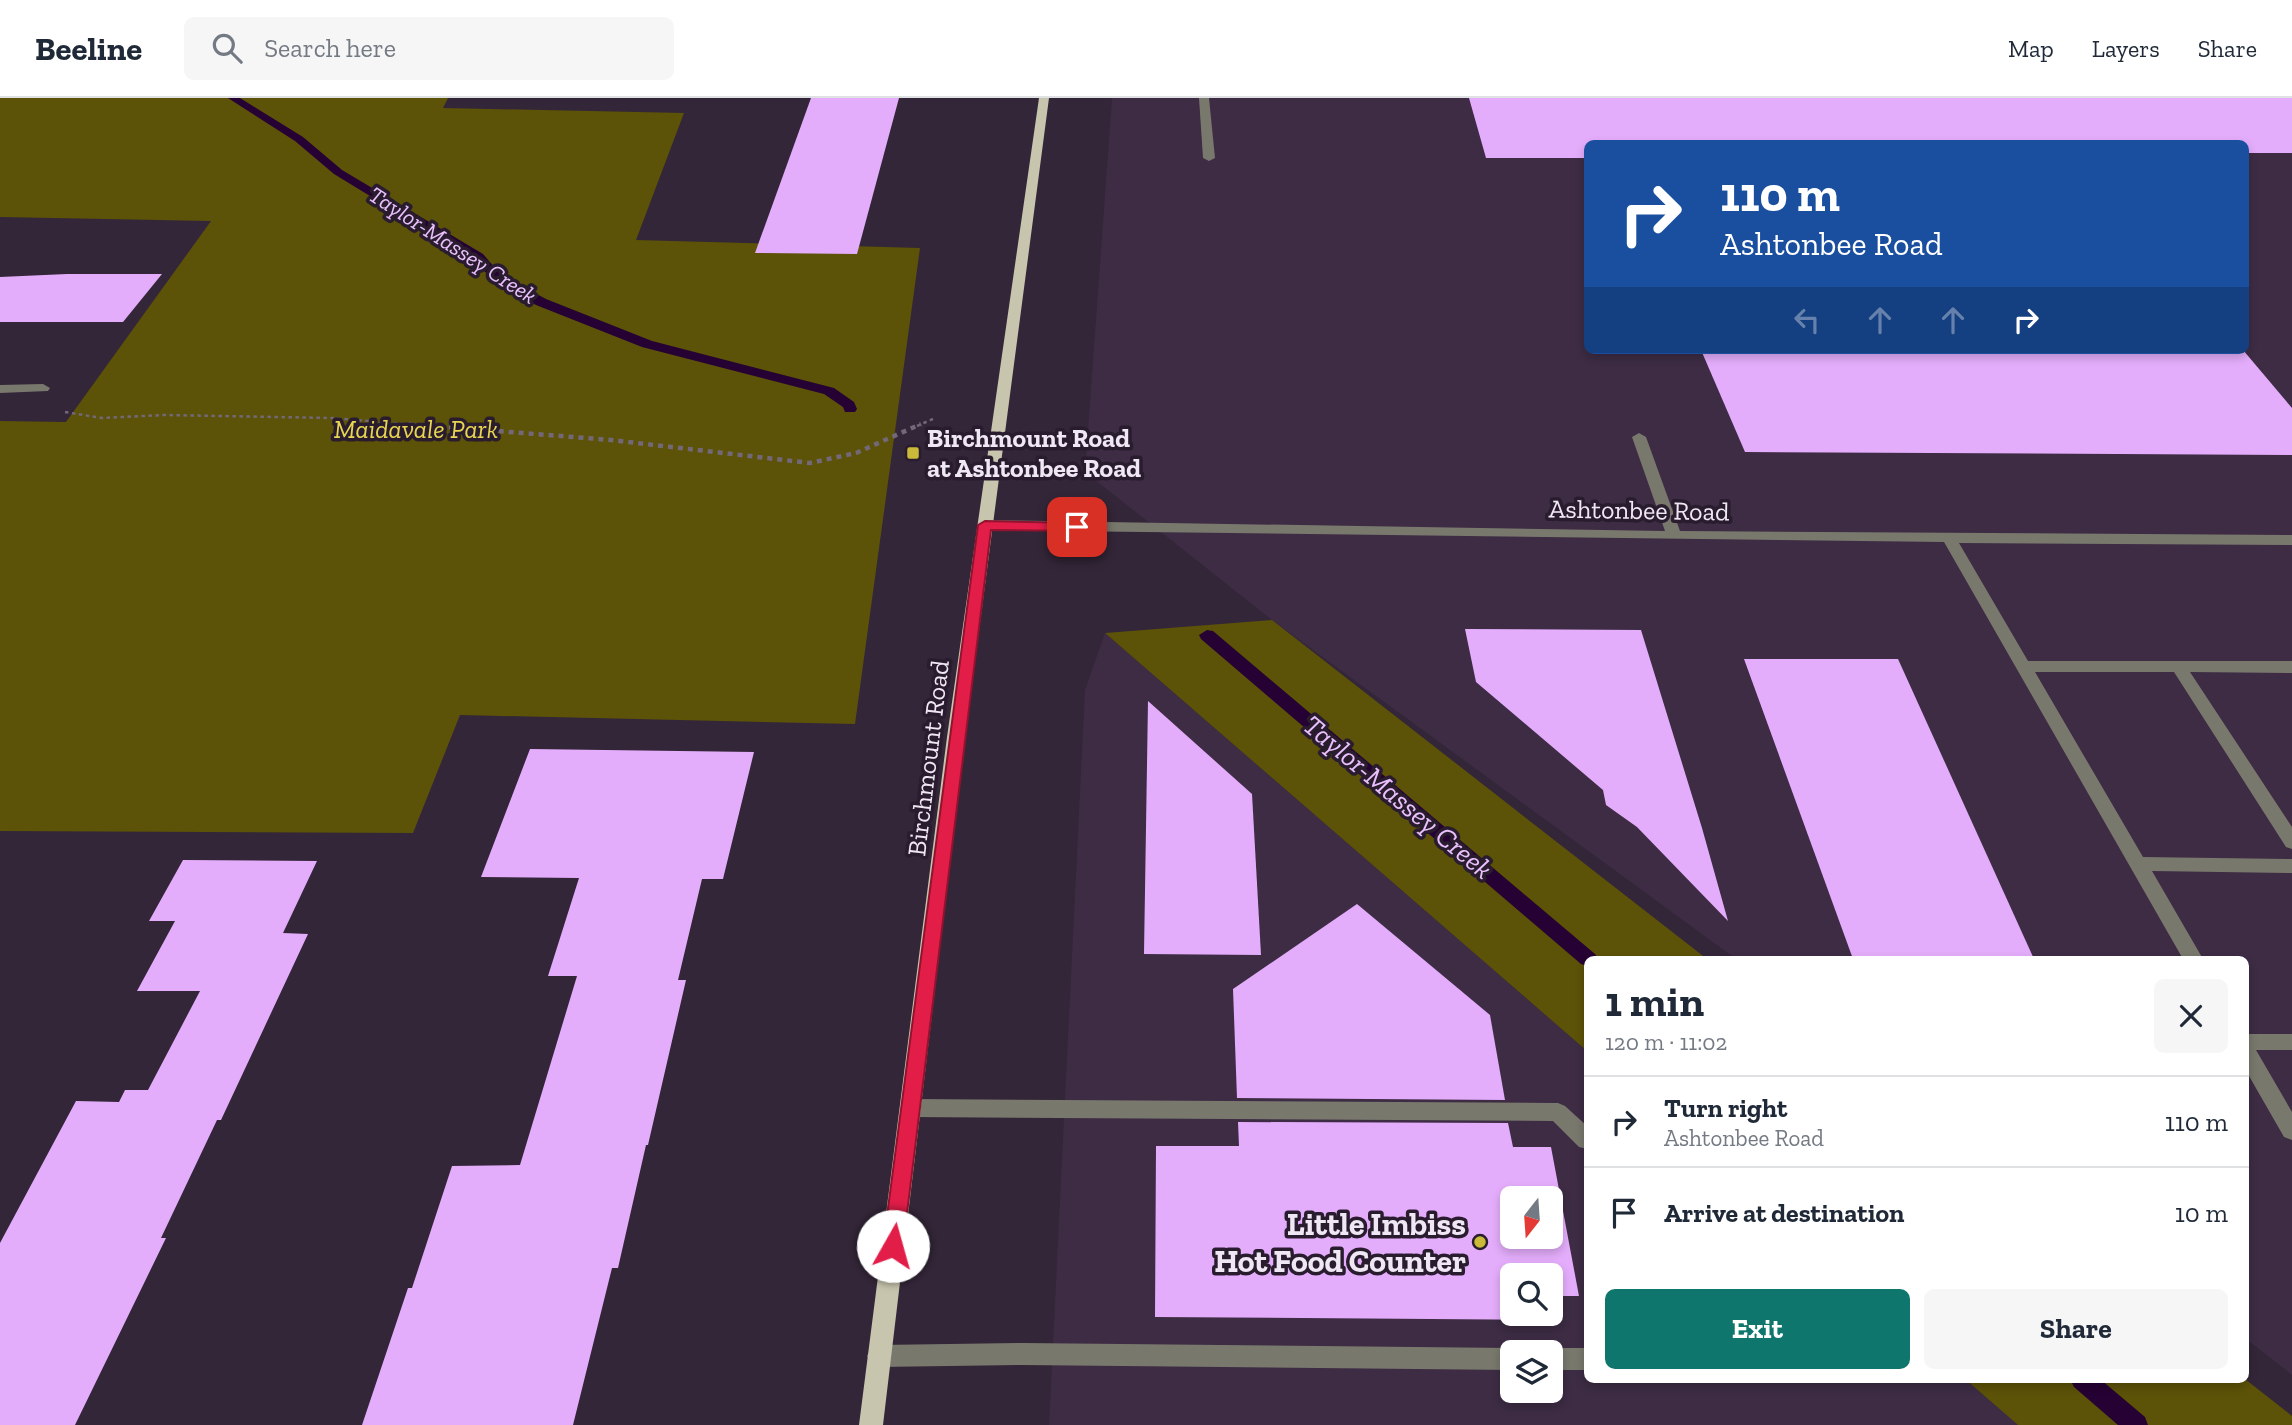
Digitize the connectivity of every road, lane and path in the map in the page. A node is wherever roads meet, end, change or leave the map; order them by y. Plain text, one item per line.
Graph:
1 (1044, 98) edge
2 (1205, 98) edge
3 (1209, 158) dead end
4 (0, 388) edge
5 (43, 388) joint
6 (935, 418) dead end
7 (1639, 437) dead end
8 (985, 525) junction
9 (1674, 536) junction
10 (1949, 538) junction
11 (2292, 540) edge
12 (2024, 666) junction
13 (2178, 666) junction
14 (2292, 667) edge
15 (2292, 842) edge
16 (2138, 864) junction
17 (2292, 866) edge
18 (2191, 956) edge
19 (2249, 1042) edge
20 (2292, 1042) edge
21 (2249, 1057) edge
22 (911, 1108) junction
23 (2292, 1131) edge
24 (1584, 1137) edge
25 (879, 1356) junction
26 (1500, 1359) edge
27 (1563, 1359) edge
28 (1584, 1359) edge
29 (871, 1425) edge

1 - 8 main road, Birchmount Road
2 - 3 street
4 - 5 street
5 - 6 path
7 - 9 street
8 - 9 street, Ashtonbee Road
8 - 22 main road, Birchmount Road
9 - 10 street, Ashtonbee Road
10 - 11 street, Ashtonbee Road
10 - 12 street
12 - 13 street
12 - 16 street
13 - 14 street
13 - 15 street
16 - 17 street
16 - 18 street
19 - 20 street
21 - 23 street
22 - 24 street
22 - 25 main road, Birchmount Road
25 - 26 street
25 - 29 main road, Birchmount Road
27 - 28 street

